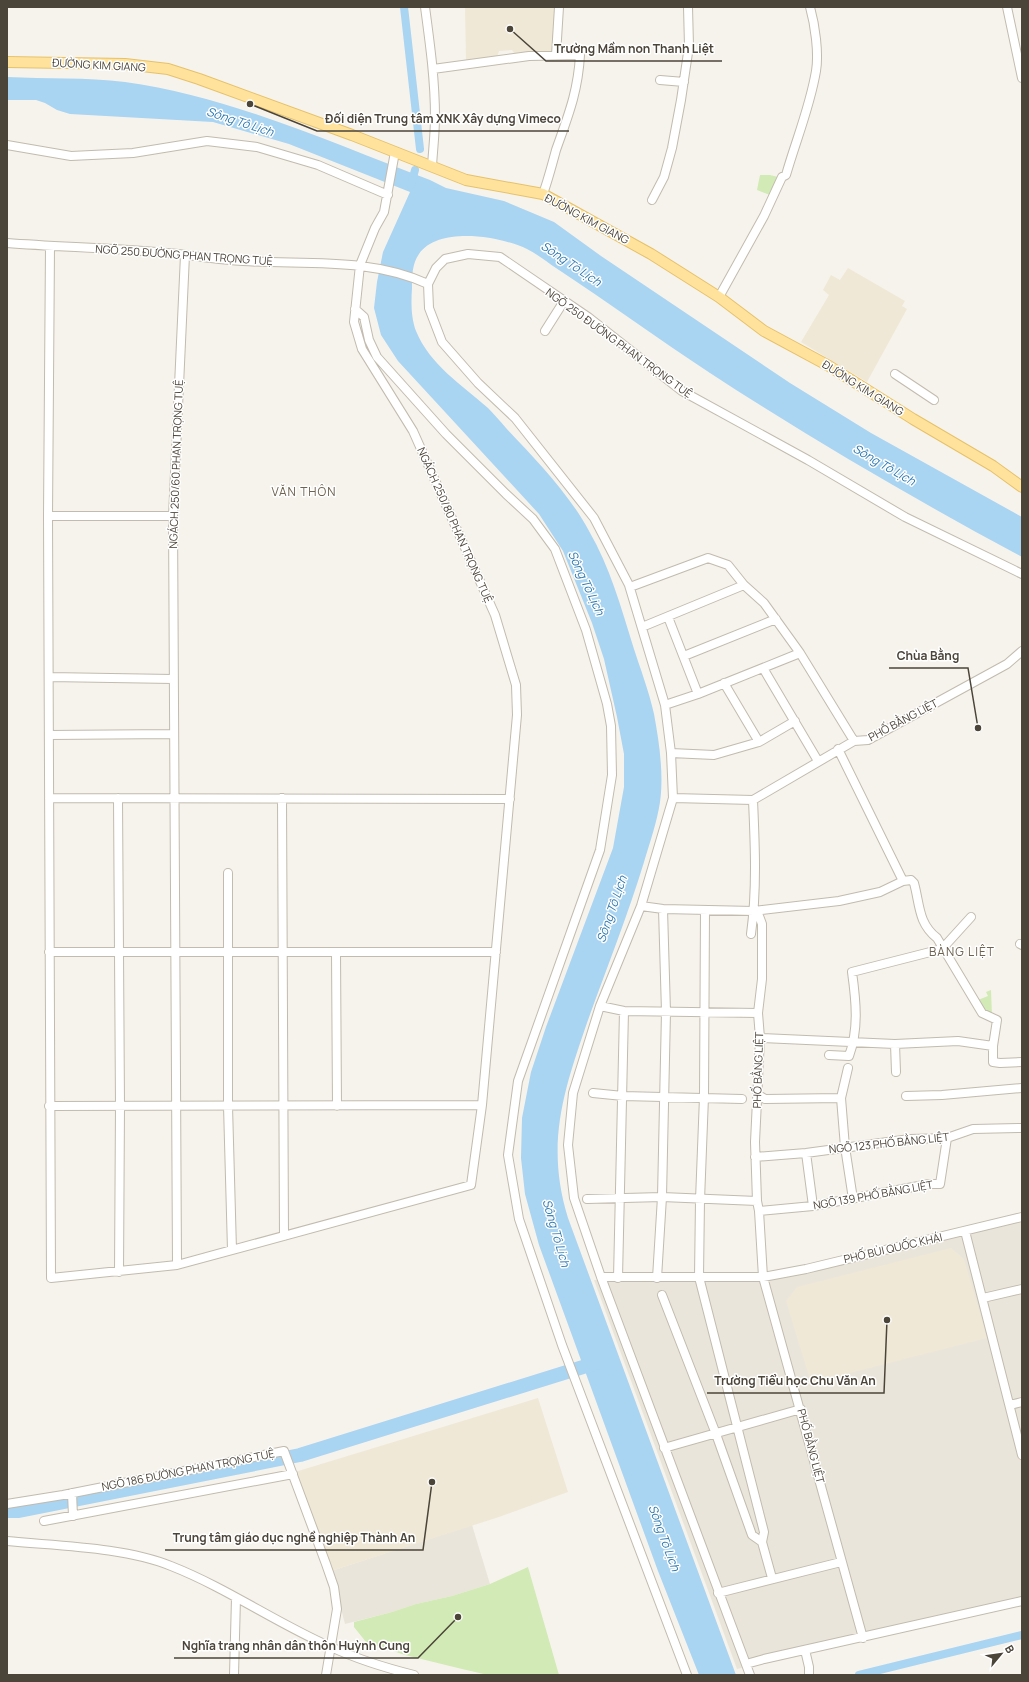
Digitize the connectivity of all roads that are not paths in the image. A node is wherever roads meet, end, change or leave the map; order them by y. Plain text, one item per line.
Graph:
1 (425, 7) edge
2 (559, 7) edge
3 (688, 7) edge
4 (810, 7) edge
5 (1007, 7) edge
6 (556, 55) junction
7 (7, 62) edge
8 (433, 69) junction
9 (1022, 78) edge
10 (660, 80) dead end
11 (684, 82) junction
12 (7, 145) edge
13 (395, 152) junction
14 (432, 166) junction
15 (388, 192) junction
16 (543, 194) junction
17 (652, 200) dead end
18 (7, 243) edge
19 (50, 247) junction
20 (186, 255) junction
21 (360, 265) junction
22 (428, 284) junction
23 (719, 298) junction
24 (564, 301) junction
25 (355, 309) junction
26 (545, 331) dead end
27 (895, 374) dead end
28 (934, 400) dead end
29 (1022, 487) edge
30 (48, 516) junction
31 (173, 516) junction
32 (1022, 574) edge
33 (744, 585) junction
34 (630, 587) junction
35 (668, 617) junction
36 (776, 619) junction
37 (642, 627) junction
38 (1022, 650) edge
39 (800, 653) junction
40 (684, 656) junction
41 (763, 668) junction
42 (173, 675) junction
43 (49, 677) junction
44 (724, 683) junction
45 (698, 694) junction
46 (665, 705) junction
47 (795, 721) junction
48 (174, 734) junction
49 (49, 735) junction
50 (854, 741) junction
51 (759, 742) junction
52 (838, 749) junction
53 (671, 752) junction
54 (818, 761) junction
55 (175, 797) junction
56 (50, 798) junction
57 (118, 798) junction
58 (282, 798) junction
59 (673, 798) junction
60 (510, 799) junction
61 (753, 800) junction
62 (228, 873) dead end
63 (903, 881) junction
64 (640, 906) junction
65 (663, 909) junction
66 (705, 910) junction
67 (754, 911) junction
68 (971, 918) dead end
69 (750, 934) dead end
70 (942, 948) junction
71 (49, 952) junction
72 (119, 952) junction
73 (175, 952) junction
74 (228, 952) junction
75 (282, 952) junction
76 (336, 952) junction
77 (496, 952) junction
78 (600, 1006) junction
79 (624, 1011) junction
80 (666, 1012) junction
81 (705, 1012) junction
82 (758, 1013) junction
83 (760, 1038) junction
84 (854, 1041) junction
85 (895, 1044) junction
86 (993, 1046) junction
87 (829, 1055) dead end
88 (1022, 1062) edge
89 (848, 1068) dead end
90 (896, 1072) dead end
91 (1022, 1088) edge
92 (594, 1093) dead end
93 (758, 1094) junction
94 (623, 1096) junction
95 (906, 1096) dead end
96 (664, 1097) junction
97 (704, 1097) junction
98 (841, 1098) junction
99 (742, 1099) dead end
100 (482, 1105) junction
101 (49, 1106) junction
102 (120, 1106) junction
103 (175, 1106) junction
104 (228, 1106) junction
105 (283, 1106) junction
106 (337, 1106) junction
107 (1022, 1128) edge
108 (947, 1138) junction
109 (845, 1147) junction
110 (806, 1153) junction
111 (755, 1157) junction
112 (619, 1197) junction
113 (662, 1197) junction
114 (852, 1198) junction
115 (587, 1199) dead end
116 (700, 1200) junction
117 (757, 1201) junction
118 (813, 1206) junction
119 (759, 1211) junction
120 (1022, 1217) edge
121 (965, 1231) junction
122 (284, 1236) junction
123 (232, 1250) junction
124 (177, 1265) junction
125 (119, 1272) junction
126 (600, 1276) junction
127 (699, 1277) junction
128 (764, 1277) junction
129 (618, 1278) junction
130 (657, 1278) junction
131 (1022, 1289) edge
132 (662, 1295) dead end
133 (983, 1298) junction
134 (1022, 1402) edge
135 (1010, 1405) junction
136 (801, 1409) junction
137 (737, 1428) junction
138 (716, 1434) junction
139 (664, 1448) junction
140 (1022, 1455) edge
141 (293, 1474) junction
142 (71, 1499) junction
143 (7, 1504) edge
144 (73, 1516) junction
145 (44, 1521) dead end
146 (7, 1541) edge
147 (762, 1542) junction
148 (841, 1562) junction
149 (772, 1578) junction
150 (718, 1593) junction
151 (236, 1598) junction
152 (1022, 1601) edge
153 (863, 1638) junction
154 (331, 1647) junction
155 (805, 1650) junction
156 (746, 1664) junction
157 (234, 1675) edge
158 (326, 1675) edge
159 (414, 1675) edge
160 (688, 1675) edge
161 (750, 1675) edge
162 (809, 1675) edge

1 - 8 street
2 - 6 street
3 - 11 street
4 - 23 street
5 - 9 street
6 - 8 street
6 - 16 street
7 - 13 main road, ĐƯỜNG KIM GIANG
8 - 14 street
10 - 11 street
11 - 17 street
12 - 15 street
13 - 14 main road, ĐƯỜNG KIM GIANG
13 - 15 street, NGÁCH 250/80 PHAN TRỌNG TUỆ
14 - 16 main road, ĐƯỜNG KIM GIANG
15 - 21 street, NGÁCH 250/80 PHAN TRỌNG TUỆ
16 - 23 main road, ĐƯỜNG KIM GIANG
18 - 19 street, NGÕ 250 ĐƯỜNG PHAN TRỌNG TUỆ
19 - 20 street, NGÕ 250 ĐƯỜNG PHAN TRỌNG TUỆ
19 - 30 street
20 - 21 street, NGÕ 250 ĐƯỜNG PHAN TRỌNG TUỆ
20 - 31 street, NGÁCH 250/60 PHAN TRỌNG TUỆ
21 - 22 street, NGÕ 250 ĐƯỜNG PHAN TRỌNG TUỆ
21 - 25 street, NGÁCH 250/80 PHAN TRỌNG TUỆ
22 - 24 street, NGÕ 250 ĐƯỜNG PHAN TRỌNG TUỆ
22 - 34 street
23 - 29 main road, ĐƯỜNG KIM GIANG
24 - 26 street
24 - 32 street, NGÕ 250 ĐƯỜNG PHAN TRỌNG TUỆ
25 - 60 street, NGÁCH 250/80 PHAN TRỌNG TUỆ
25 - 160 street
27 - 28 street
30 - 31 street
30 - 43 street
31 - 42 street, NGÁCH 250/60 PHAN TRỌNG TUỆ
33 - 34 street
33 - 35 street
33 - 36 street
34 - 37 street
35 - 37 street
35 - 40 street
36 - 39 street
36 - 40 street
37 - 46 street
38 - 50 street, PHỐ BẰNG LIỆT
39 - 41 street
39 - 50 street
40 - 45 street
41 - 44 street
41 - 47 street
42 - 43 street
42 - 48 street, NGÁCH 250/60 PHAN TRỌNG TUỆ
43 - 49 street
44 - 45 street
44 - 51 street
45 - 46 street
46 - 53 street
47 - 51 street
47 - 54 street
48 - 49 street
48 - 55 street, NGÁCH 250/60 PHAN TRỌNG TUỆ
49 - 56 street
50 - 52 street, PHỐ BẰNG LIỆT
51 - 53 street
52 - 54 street, PHỐ BẰNG LIỆT
52 - 63 street
53 - 59 street
54 - 61 street, PHỐ BẰNG LIỆT
55 - 57 street
55 - 58 street
55 - 73 street, NGÁCH 250/60 PHAN TRỌNG TUỆ
56 - 57 street
56 - 71 street
57 - 72 street
58 - 60 street
58 - 75 street
59 - 61 street
59 - 64 street
60 - 77 street, NGÁCH 250/80 PHAN TRỌNG TUỆ
61 - 67 street, PHỐ BẰNG LIỆT
62 - 74 street
63 - 67 street
63 - 70 street
64 - 65 street
64 - 78 street
65 - 66 street
65 - 80 street
66 - 67 street
66 - 81 street
67 - 69 street
67 - 82 street, PHỐ BẰNG LIỆT
68 - 70 street
70 - 84 street
70 - 86 street
71 - 72 street
71 - 101 street
72 - 73 street
72 - 102 street
73 - 74 street
73 - 103 street, NGÁCH 250/60 PHAN TRỌNG TUỆ
74 - 75 street
74 - 104 street
75 - 76 street
75 - 105 street
76 - 77 street
76 - 106 street
77 - 100 street, NGÁCH 250/80 PHAN TRỌNG TUỆ
78 - 79 street
78 - 126 street
79 - 80 street
79 - 94 street
80 - 81 street
80 - 96 street
81 - 82 street
81 - 97 street
82 - 83 street, PHỐ BẰNG LIỆT
83 - 84 street
83 - 93 street, PHỐ BẰNG LIỆT
84 - 85 street
84 - 87 street
85 - 86 street
85 - 90 street
86 - 88 street
89 - 98 street
91 - 95 street
92 - 94 street
93 - 98 street
93 - 111 street, PHỐ BẰNG LIỆT
94 - 96 street
94 - 112 street
96 - 97 street
96 - 113 street
97 - 99 street
97 - 116 street
98 - 109 street
100 - 106 street
100 - 122 street, NGÁCH 250/80 PHAN TRỌNG TUỆ
101 - 102 street
101 - 125 street
102 - 103 street
102 - 125 street
103 - 104 street
103 - 124 street, NGÁCH 250/60 PHAN TRỌNG TUỆ
104 - 105 street
104 - 123 street
105 - 106 street
105 - 122 street
107 - 108 street, NGÕ 123 PHỐ BẰNG LIỆT
108 - 109 street, NGÕ 123 PHỐ BẰNG LIỆT
108 - 114 street, NGÕ 139 PHỐ BẰNG LIỆT
109 - 110 street, NGÕ 123 PHỐ BẰNG LIỆT
109 - 114 street
110 - 111 street, NGÕ 123 PHỐ BẰNG LIỆT
110 - 118 street
111 - 117 street, PHỐ BẰNG LIỆT
112 - 113 street
112 - 115 street
112 - 129 street
113 - 116 street
113 - 130 street
114 - 118 street, NGÕ 139 PHỐ BẰNG LIỆT
116 - 117 street
116 - 127 street
117 - 119 street, PHỐ BẰNG LIỆT
118 - 119 street, NGÕ 139 PHỐ BẰNG LIỆT
119 - 128 street, PHỐ BẰNG LIỆT
120 - 121 street, PHỐ BÙI QUỐC KHÁI
121 - 128 street, PHỐ BÙI QUỐC KHÁI
121 - 133 street
122 - 123 street
123 - 124 street
124 - 125 street
126 - 129 street, PHỐ BÙI QUỐC KHÁI
126 - 139 street
127 - 128 street, PHỐ BÙI QUỐC KHÁI
127 - 130 street, PHỐ BÙI QUỐC KHÁI
127 - 137 street
128 - 136 street, PHỐ BẰNG LIỆT
129 - 130 street, PHỐ BÙI QUỐC KHÁI
131 - 133 street
132 - 138 street
133 - 135 street
134 - 135 street
135 - 140 street
136 - 137 street
136 - 148 street, PHỐ BẰNG LIỆT
137 - 138 street
137 - 147 street
138 - 139 street
138 - 147 street
139 - 150 street
141 - 142 street, NGÕ 186 ĐƯỜNG PHAN TRỌNG TUỆ
141 - 144 street
141 - 154 street, NGÕ 186 ĐƯỜNG PHAN TRỌNG TUỆ
142 - 143 street, NGÕ 186 ĐƯỜNG PHAN TRỌNG TUỆ
142 - 144 street
144 - 145 street
146 - 151 street
147 - 149 street
148 - 149 street
148 - 153 street, PHỐ BẰNG LIỆT
149 - 150 street
150 - 156 street
151 - 154 street
151 - 157 street
152 - 153 street
153 - 155 street
154 - 158 street, NGÕ 186 ĐƯỜNG PHAN TRỌNG TUỆ
154 - 159 street
155 - 156 street
155 - 162 street
156 - 161 street

